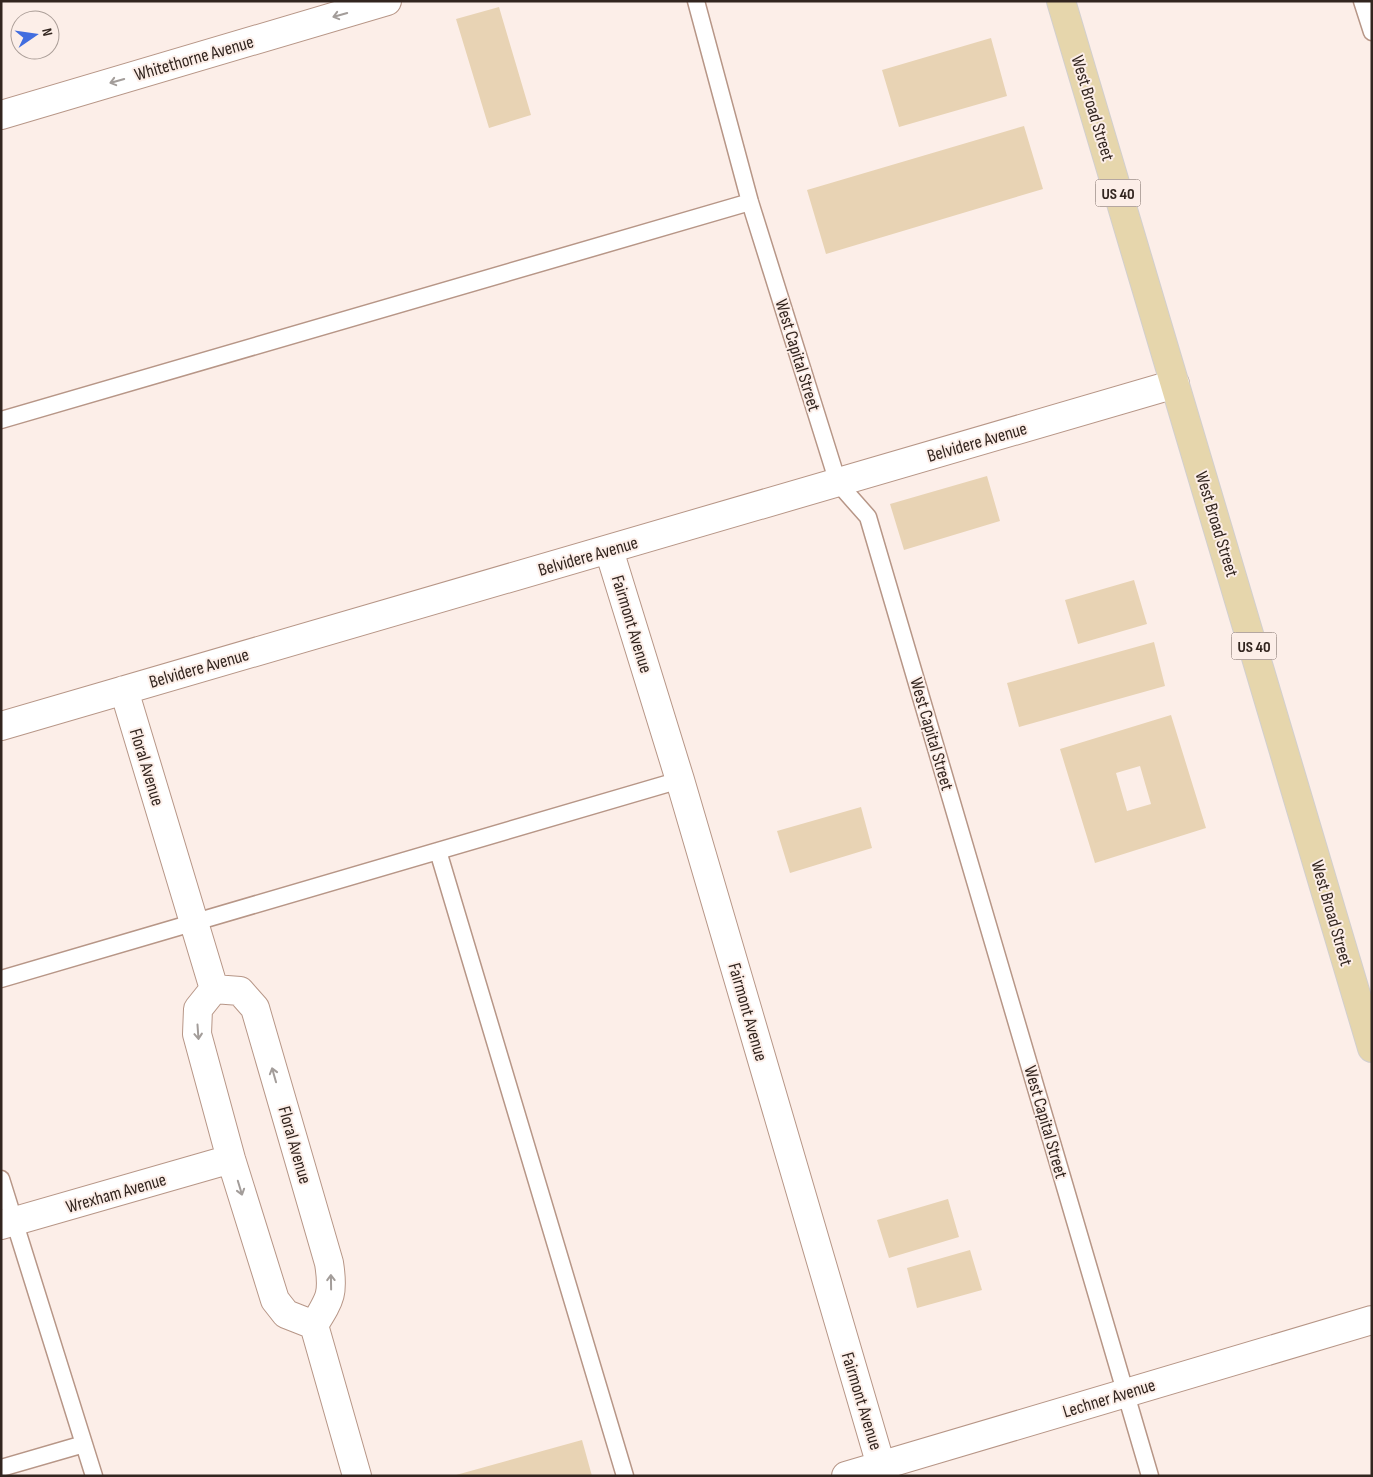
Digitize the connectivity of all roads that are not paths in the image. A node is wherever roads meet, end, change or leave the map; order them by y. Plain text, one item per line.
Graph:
1 (387, 1) edge
2 (696, 1) edge
3 (1061, 1) edge
4 (1362, 1) edge
5 (1372, 32) edge
6 (1, 115) edge
7 (750, 202) junction
8 (1175, 384) junction
9 (1, 420) edge
10 (838, 483) junction
11 (609, 550) junction
12 (124, 690) junction
13 (1, 726) edge
14 (680, 780) junction
15 (438, 851) junction
16 (194, 923) junction
17 (1, 979) edge
18 (214, 989) junction
19 (1372, 1048) edge
20 (230, 1159) junction
21 (1, 1179) edge
22 (8, 1224) edge
23 (1372, 1320) edge
24 (314, 1325) junction
25 (1126, 1393) junction
26 (84, 1444) junction
27 (1, 1468) edge
28 (882, 1471) edge
29 (94, 1476) edge
30 (357, 1476) edge
31 (625, 1476) edge
32 (846, 1476) edge
33 (1150, 1476) edge

1 -> 6 street, Whitethorne Avenue
2 - 7 lane, West Capital Street
3 - 8 main road, West Broad Street / US 40
4 - 5 lane
7 - 9 lane
7 - 10 lane, West Capital Street
8 - 10 street, Belvidere Avenue
8 - 19 main road, West Broad Street / US 40
10 - 11 street, Belvidere Avenue
10 - 25 lane, West Capital Street
11 - 12 street, Belvidere Avenue
11 - 14 street, Fairmont Avenue
12 - 13 street, Belvidere Avenue
12 - 16 street, Floral Avenue
14 - 15 lane
14 - 28 street, Fairmont Avenue
15 - 16 lane
15 - 31 lane
16 - 17 lane
16 - 18 street, Floral Avenue
18 -> 20 street
24 -> 18 street, Floral Avenue
20 - 22 street, Wrexham Avenue
20 -> 24 street
21 - 22 lane
22 - 26 lane
23 - 25 street, Lechner Avenue
24 - 30 street
25 - 28 street, Lechner Avenue
25 - 33 lane, West Capital Street
26 - 27 lane
26 - 29 lane
28 - 32 street, Lechner Avenue

